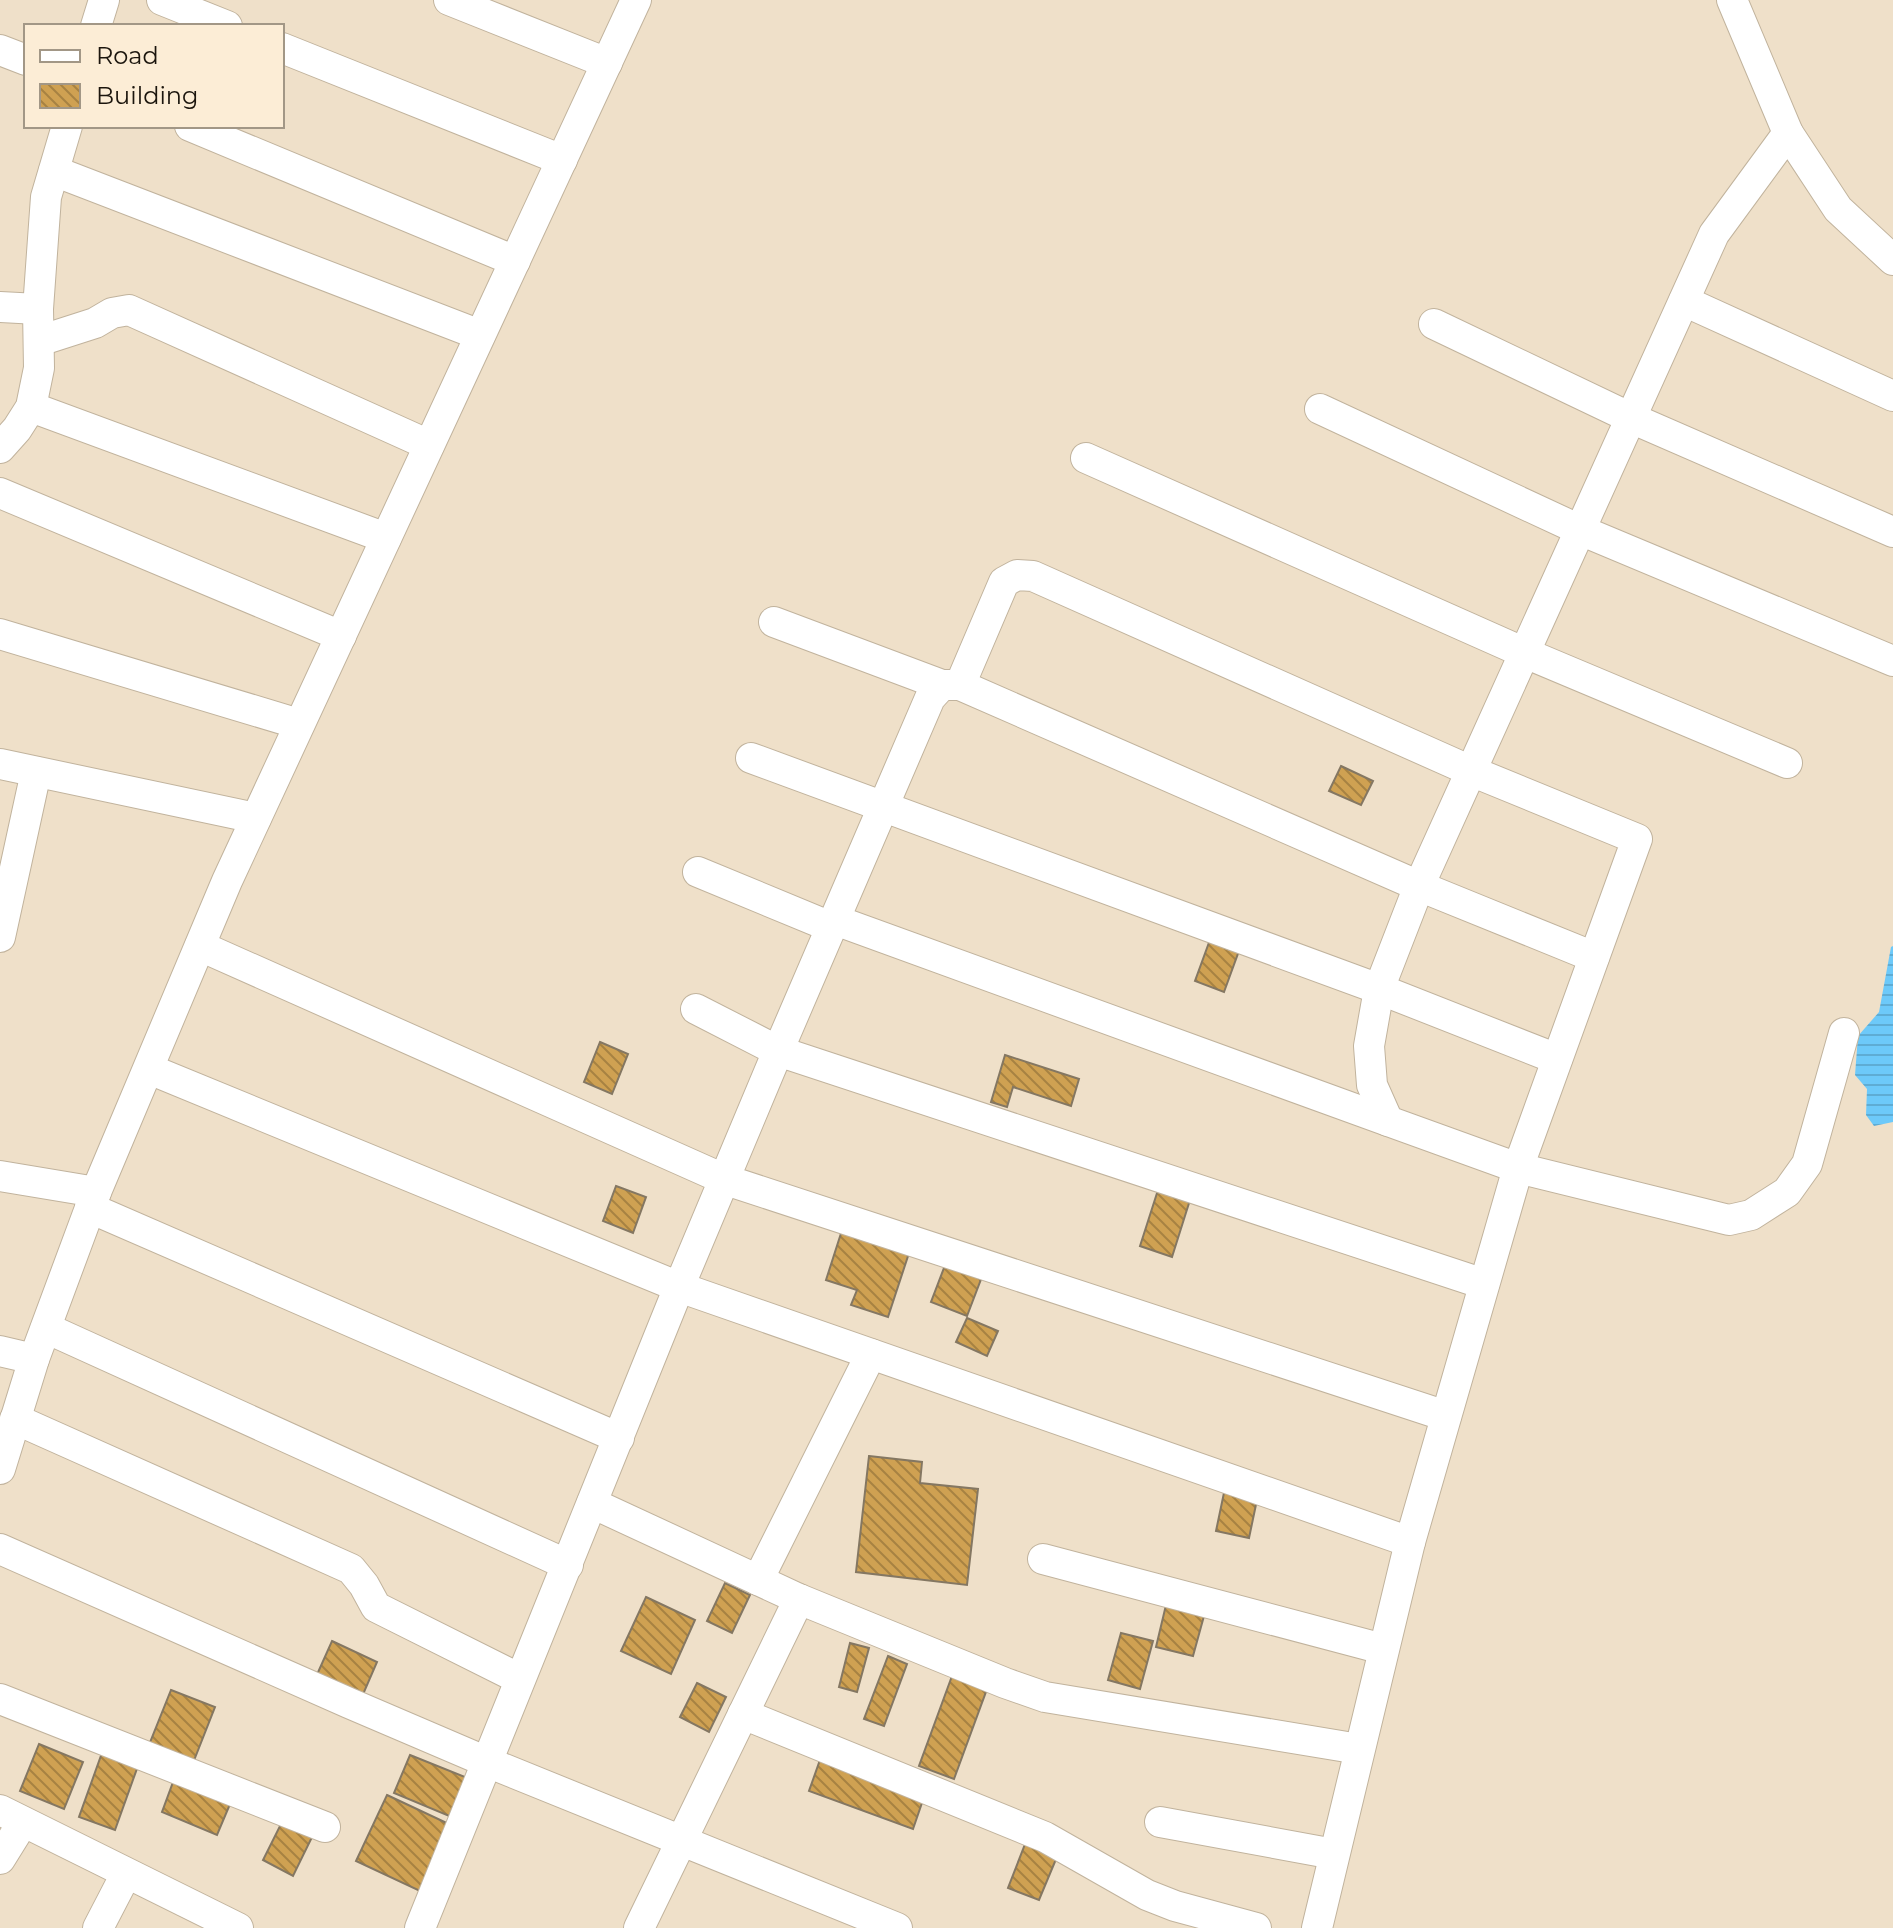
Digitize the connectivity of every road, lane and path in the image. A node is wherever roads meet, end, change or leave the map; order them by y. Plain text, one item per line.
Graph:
1 (104, 0) edge
2 (162, 0) edge
3 (449, 0) edge
4 (636, 0) edge
5 (1732, 0) edge
6 (97, 24) edge
7 (222, 24) edge
8 (284, 49) edge
9 (0, 50) edge
10 (24, 59) edge
11 (607, 63) junction
12 (66, 128) edge
13 (195, 128) edge
14 (1788, 133) junction
15 (562, 160) junction
16 (54, 171) junction
17 (1893, 260) edge
18 (515, 261) junction
19 (1684, 301) junction
20 (0, 307) edge
21 (38, 309) junction
22 (1434, 324) dead end
23 (480, 335) junction
24 (39, 341) junction
25 (1893, 396) edge
26 (31, 407) junction
27 (1320, 409) dead end
28 (1631, 418) junction
29 (429, 445) junction
30 (0, 448) edge
31 (1086, 458) dead end
32 (0, 493) edge
33 (1580, 530) junction
34 (1893, 532) edge
35 (386, 538) junction
36 (774, 622) dead end
37 (0, 634) edge
38 (341, 636) junction
39 (1525, 653) junction
40 (1893, 661) edge
41 (951, 685) junction
42 (299, 724) junction
43 (751, 758) dead end
44 (1787, 763) dead end
45 (0, 764) edge
46 (1471, 771) junction
47 (36, 772) junction
48 (883, 808) junction
49 (256, 818) junction
50 (698, 872) dead end
51 (1419, 886) junction
52 (833, 923) junction
53 (0, 937) edge
54 (200, 946) junction
55 (1594, 957) junction
56 (1379, 989) junction
57 (696, 1009) dead end
58 (1844, 1033) dead end
59 (778, 1051) junction
60 (1557, 1059) junction
61 (149, 1069) junction
62 (1388, 1121) junction
63 (1518, 1168) junction
64 (0, 1176) edge
65 (726, 1180) junction
66 (93, 1200) junction
67 (1484, 1284) junction
68 (679, 1287) junction
69 (46, 1328) junction
70 (0, 1351) edge
71 (871, 1354) junction
72 (34, 1359) junction
73 (1446, 1416) junction
74 (15, 1419) junction
75 (619, 1438) junction
76 (0, 1469) edge
77 (592, 1503) junction
78 (1410, 1542) junction
79 (0, 1549) edge
80 (1043, 1559) dead end
81 (568, 1565) junction
82 (758, 1580) junction
83 (799, 1599) junction
84 (1383, 1649) junction
85 (520, 1679) junction
86 (0, 1699) edge
87 (743, 1714) junction
88 (1359, 1749) junction
89 (487, 1762) junction
90 (12, 1816) edge
91 (1160, 1822) dead end
92 (325, 1827) dead end
93 (681, 1841) junction
94 (1334, 1854) junction
95 (0, 1859) edge
96 (126, 1874) junction
97 (98, 1928) edge
98 (238, 1928) edge
99 (420, 1928) edge
100 (639, 1928) edge
101 (897, 1928) edge
102 (1256, 1928) edge
103 (1317, 1928) edge

1 - 6 street
2 - 7 street
3 - 11 street
4 - 11 street
5 - 14 street
8 - 15 street
9 - 10 street
11 - 15 street
12 - 16 street
13 - 18 street
14 - 17 street
14 - 19 street
15 - 18 street
16 - 21 street
16 - 23 street
18 - 23 street
19 - 25 street
19 - 28 street
20 - 21 street
21 - 24 street
22 - 28 street
23 - 29 street
24 - 26 street
24 - 29 street
26 - 30 street
26 - 35 street
27 - 33 street
28 - 33 street
28 - 34 street
29 - 35 street
31 - 39 street
32 - 38 street
33 - 39 street
33 - 40 street
35 - 38 street
36 - 41 street
37 - 42 street
38 - 42 street
39 - 44 street
39 - 46 street
41 - 46 street
41 - 48 street
41 - 51 street
42 - 49 street
43 - 48 street
45 - 47 street
46 - 51 street
46 - 55 street
47 - 49 street
47 - 53 street
48 - 52 street
48 - 56 street
49 - 54 street
50 - 52 street
51 - 55 street
51 - 56 street
52 - 59 street
52 - 62 street
54 - 61 street
54 - 65 street
55 - 60 street
56 - 60 street
56 - 62 street
57 - 59 street
58 - 63 street
59 - 65 street
59 - 67 street
60 - 63 street
61 - 66 street
61 - 68 street
62 - 63 street
63 - 67 street
64 - 66 street
65 - 68 street
65 - 73 street
66 - 69 street
66 - 75 street
67 - 73 street
68 - 71 street
68 - 75 street
69 - 72 street
69 - 81 street
70 - 72 street
71 - 78 street
71 - 82 street
72 - 74 street
73 - 78 street
74 - 76 street
74 - 85 street
75 - 77 street
77 - 81 street
77 - 82 street
78 - 84 street
79 - 89 street
80 - 84 street
81 - 85 street
82 - 83 street
83 - 87 street
83 - 88 street
84 - 88 street
85 - 89 street
86 - 92 street
87 - 93 street
87 - 102 street
88 - 94 street
89 - 93 street
89 - 99 street
90 - 95 street
90 - 96 street
91 - 94 street
93 - 100 street
93 - 101 street
94 - 103 street
96 - 97 street
96 - 98 street

